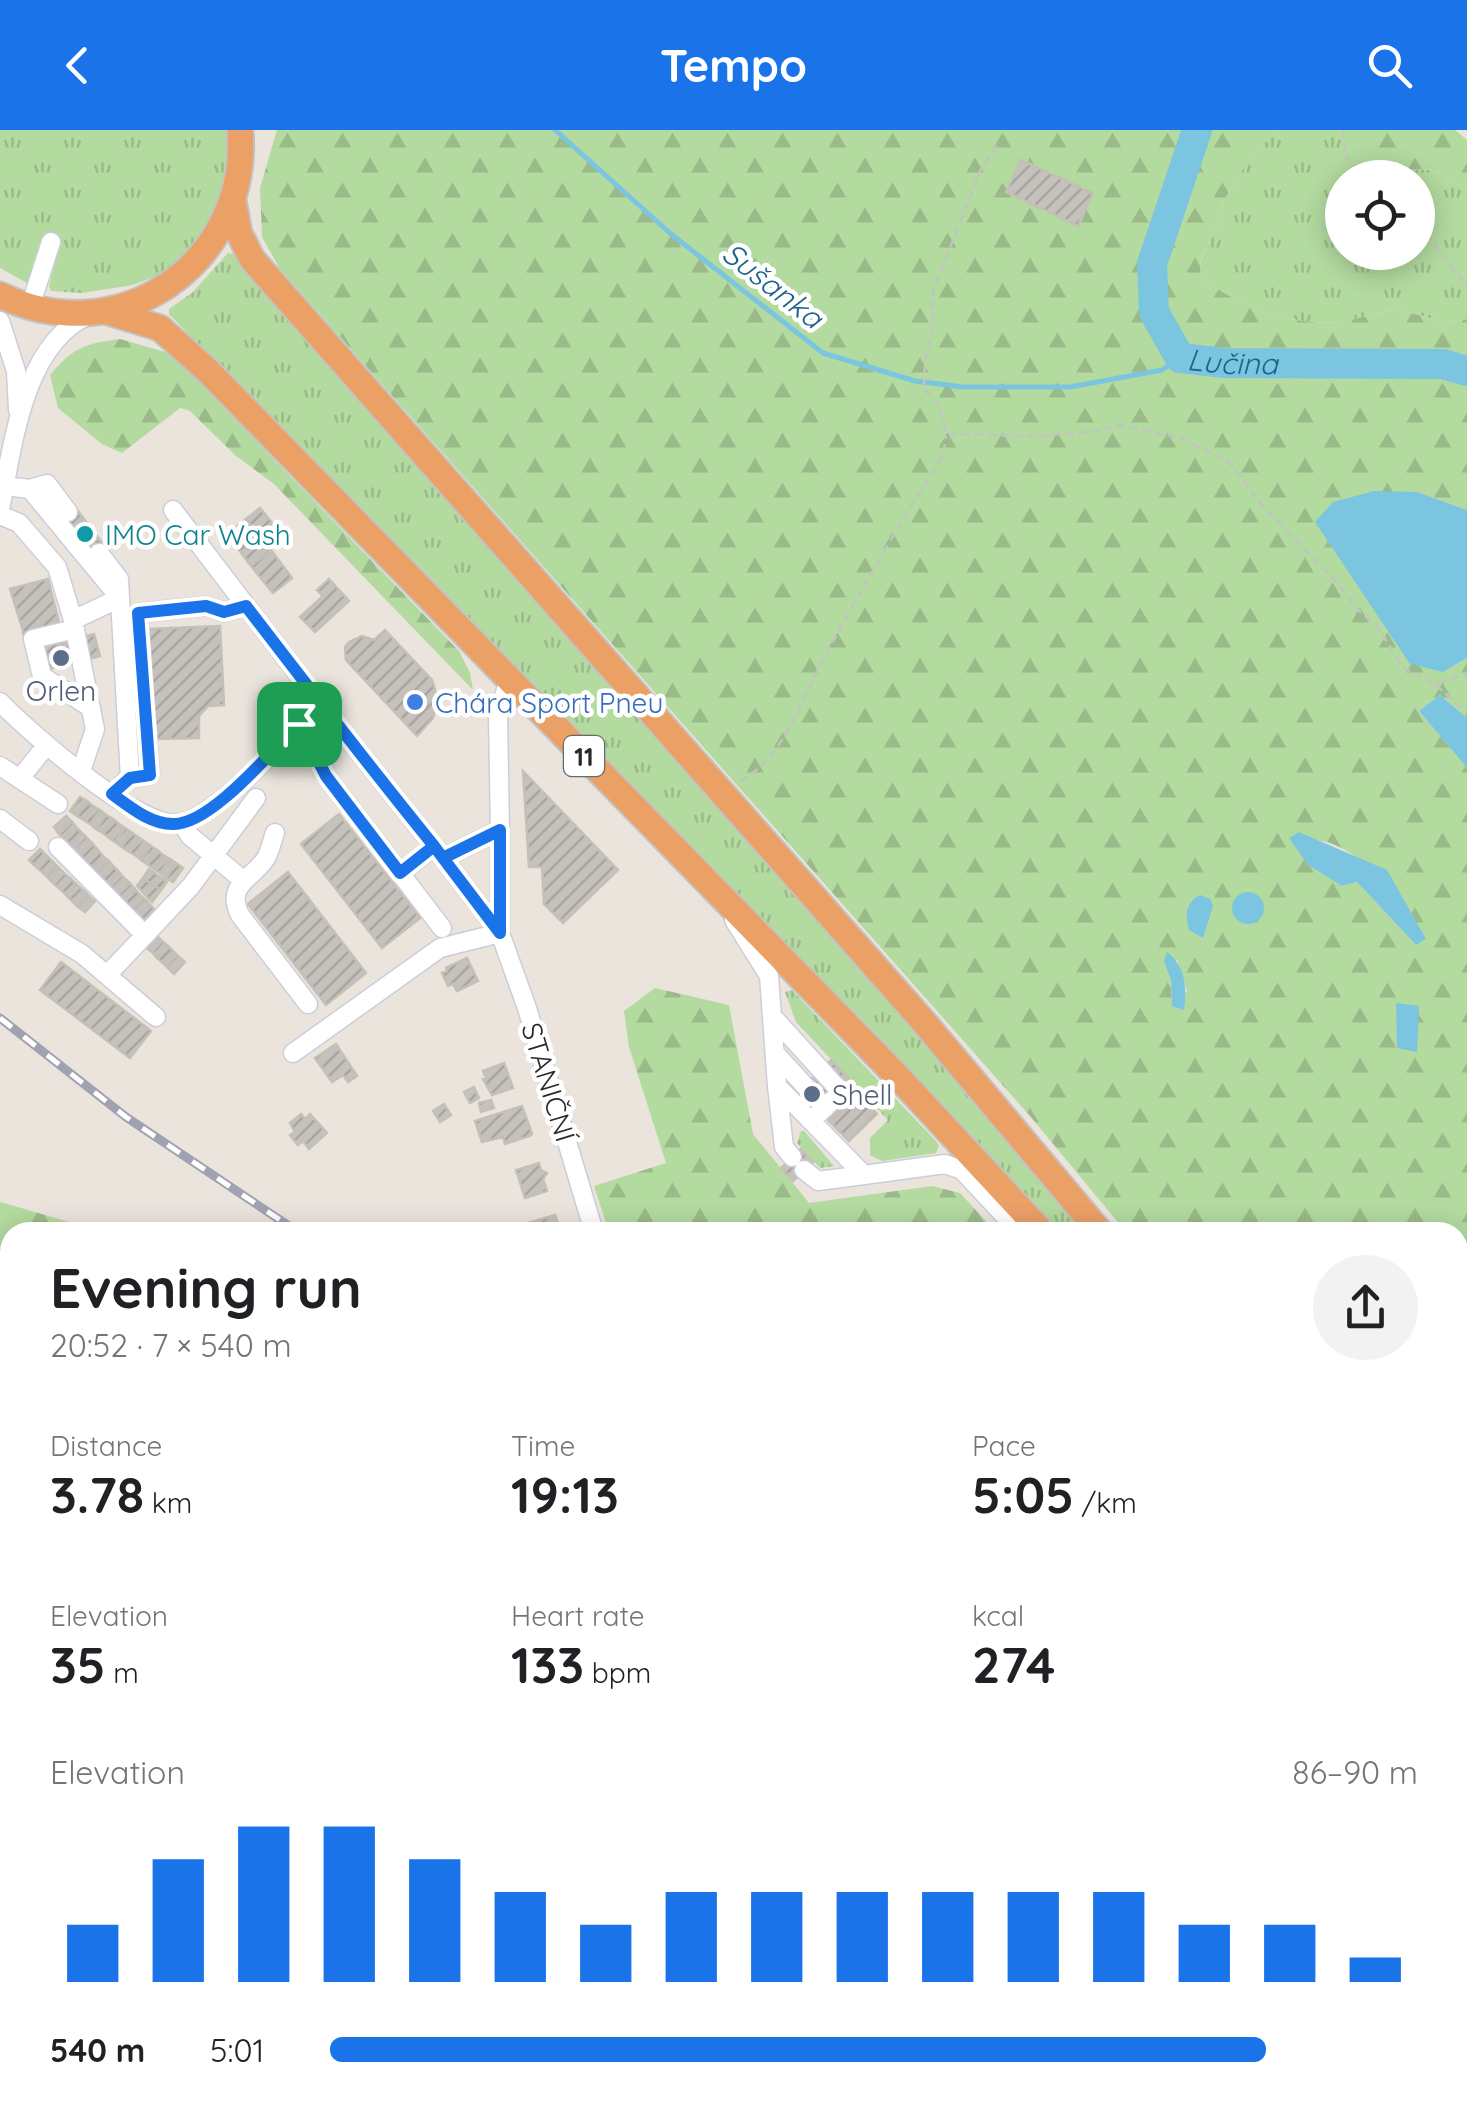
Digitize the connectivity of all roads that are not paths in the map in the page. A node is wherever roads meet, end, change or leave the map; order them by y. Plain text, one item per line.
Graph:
1 (240, 130) edge
2 (256, 130) edge
3 (236, 188) junction
4 (51, 242) dead end
5 (0, 295) edge
6 (30, 308) junction
7 (99, 312) junction
8 (0, 320) edge
9 (18, 420) junction
10 (5, 486) junction
11 (30, 489) junction
12 (173, 510) dead end
13 (0, 512) edge
14 (68, 512) dead end
15 (99, 553) dead end
16 (120, 598) junction
17 (246, 606) junction
18 (74, 624) junction
19 (509, 679) junction
20 (0, 702) edge
21 (320, 703) junction
22 (91, 708) junction
23 (299, 724) junction
24 (46, 746) junction
25 (0, 766) edge
26 (80, 771) junction
27 (21, 777) junction
28 (130, 778) junction
29 (112, 794) junction
30 (256, 798) dead end
31 (58, 804) dead end
32 (0, 819) edge
33 (182, 824) junction
34 (500, 830) junction
35 (275, 833) dead end
36 (29, 841) dead end
37 (58, 847) dead end
38 (438, 852) junction
39 (212, 854) junction
40 (400, 873) junction
41 (244, 881) junction
42 (716, 890) junction
43 (0, 904) edge
44 (442, 928) dead end
45 (500, 933) junction
46 (145, 934) junction
47 (108, 974) junction
48 (308, 1004) dead end
49 (772, 1016) junction
50 (156, 1017) dead end
51 (293, 1053) dead end
52 (775, 1053) junction
53 (778, 1086) junction
54 (818, 1114) junction
55 (864, 1176) junction
56 (591, 1222) edge
57 (1011, 1222) edge
58 (1033, 1222) edge
59 (1092, 1222) edge

1 - 3 highway, 11
2 - 3 street
3 - 7 highway, 11
3 - 59 highway, 11
4 - 6 street
5 - 6 highway, 11
6 - 7 highway, 11
7 - 9 street
7 - 19 highway, 11
8 - 9 street
9 - 10 street
10 - 11 street
10 - 13 street
11 - 14 street
11 - 16 street
12 - 17 street, STANIČNÍ
13 - 18 street
15 - 16 street
16 - 18 street
16 - 28 street
17 - 21 street, STANIČNÍ
17 - 28 street
18 - 22 street
18 - 22 street
19 - 34 street, STANIČNÍ
19 - 42 highway, 11
20 - 24 street
21 - 23 street
21 - 38 street, STANIČNÍ
22 - 26 street
23 - 33 street
23 - 40 street
24 - 26 street
24 - 27 street
25 - 27 street
26 - 29 street
27 - 31 street
28 - 29 street
29 - 33 street
30 - 39 street
32 - 36 street
33 - 39 street
34 - 38 street
34 - 45 street, STANIČNÍ
35 - 41 street
37 - 46 street
38 - 40 street
38 - 45 street, STANIČNÍ
39 - 41 street
39 - 46 street
40 - 44 street
41 - 48 street
42 - 49 street
42 - 58 highway, 11
43 - 47 street
45 - 51 street
45 - 56 street, STANIČNÍ
46 - 47 street
47 - 50 street
49 - 52 street
49 - 54 street
52 - 53 street
52 - 54 street
53 - 54 street
53 - 55 street
54 - 55 street
55 - 57 street

